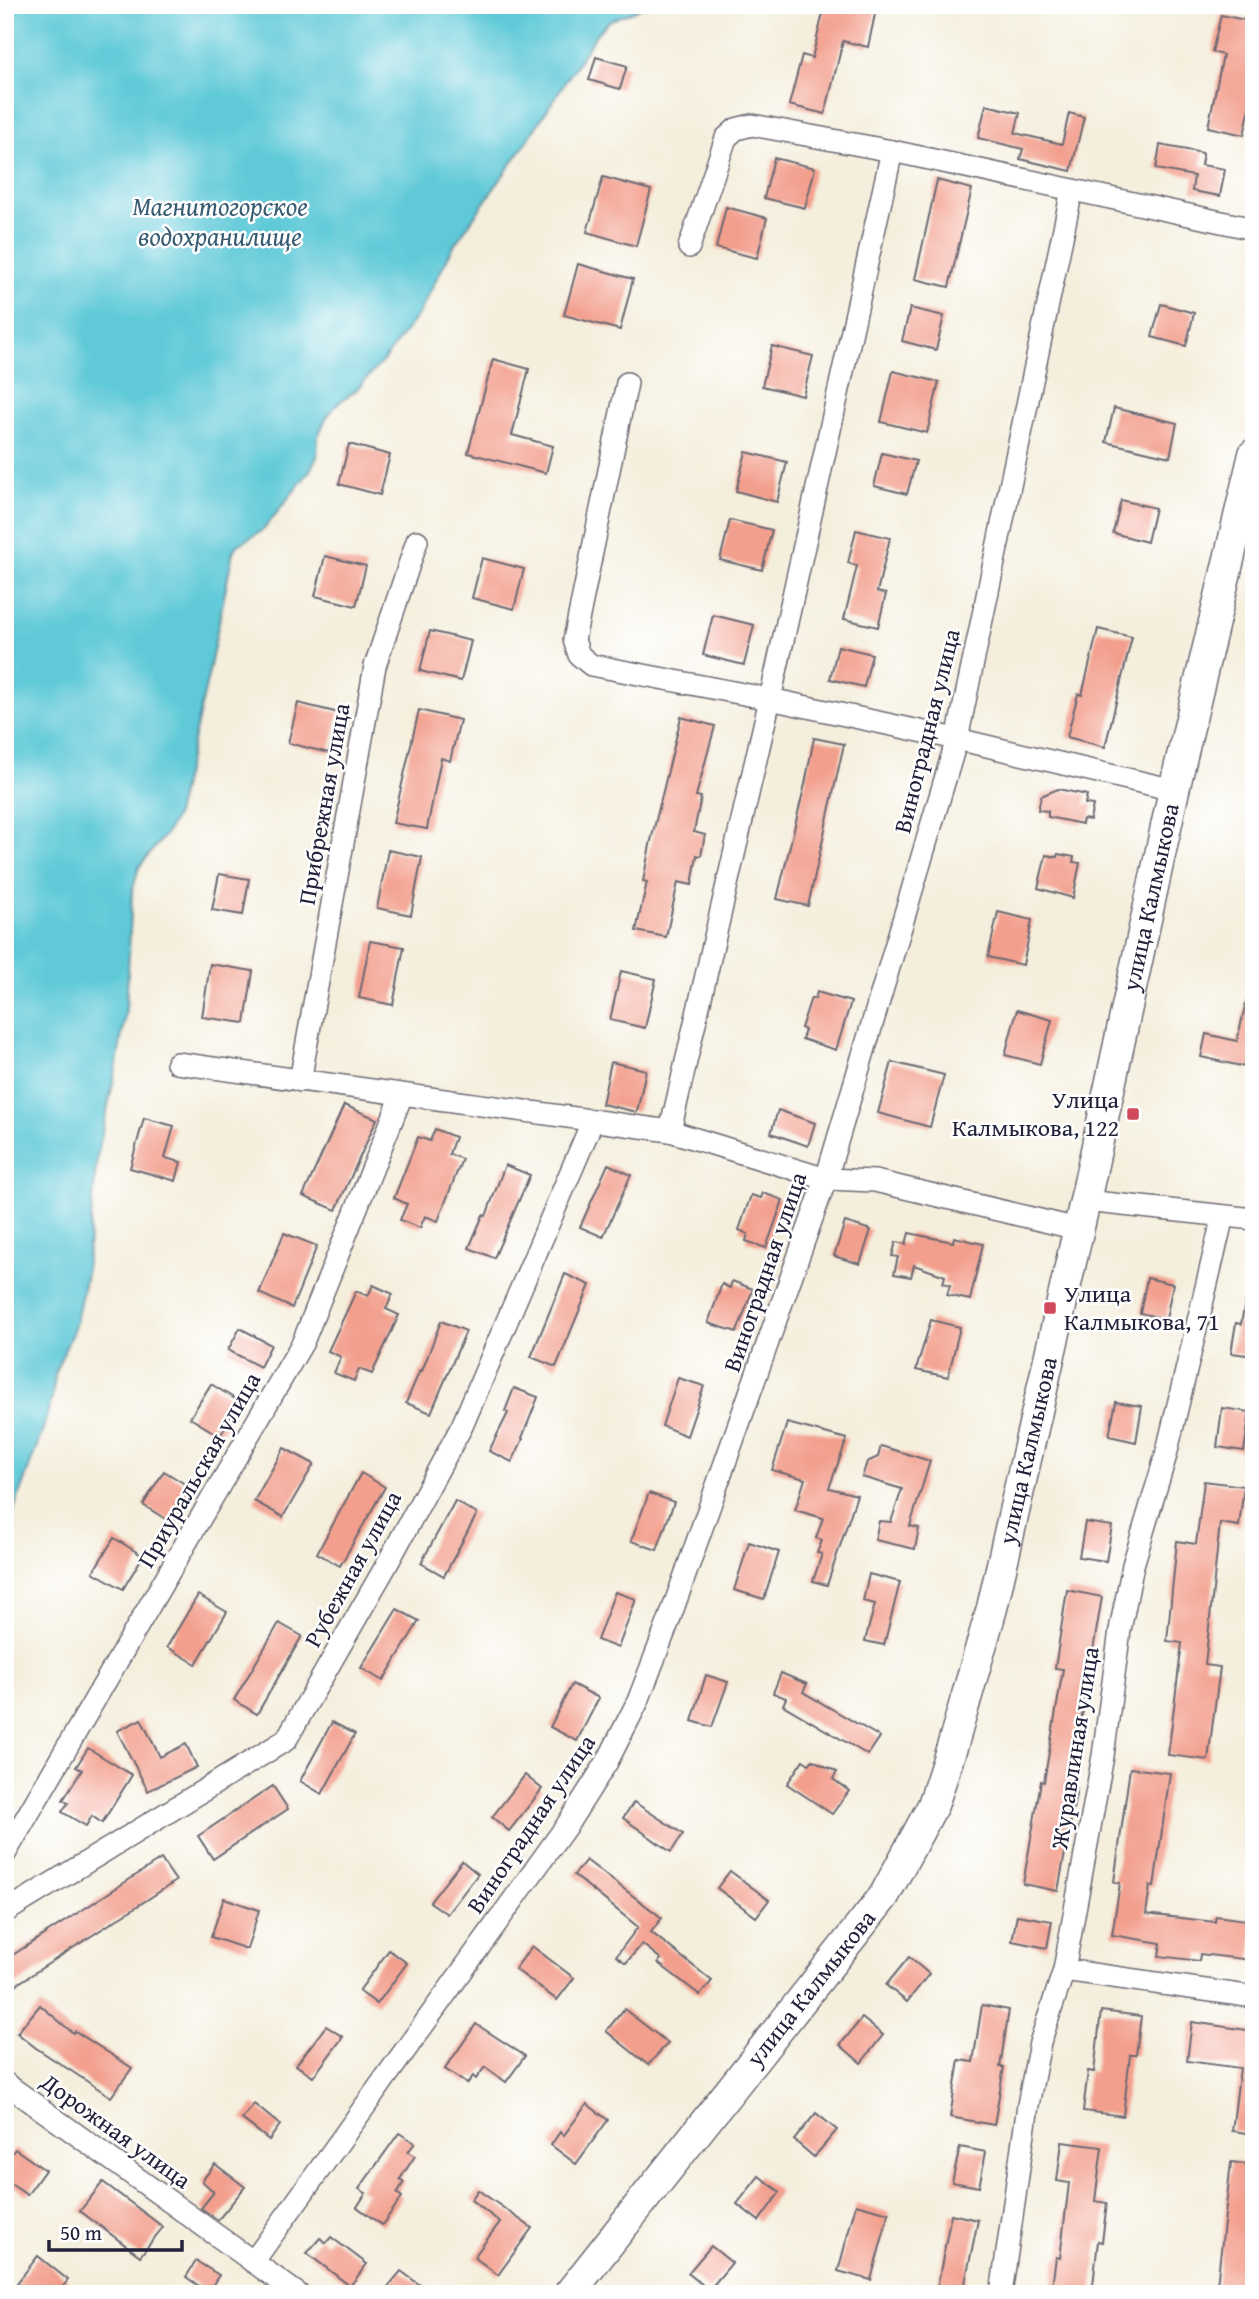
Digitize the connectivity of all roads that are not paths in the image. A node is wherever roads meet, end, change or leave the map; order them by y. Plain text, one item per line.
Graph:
1 (892, 150) junction
2 (1072, 190) junction
3 (1254, 229) edge
4 (689, 247) dead end
5 (627, 383) dead end
6 (1254, 454) edge
7 (417, 541) dead end
8 (770, 699) junction
9 (957, 739) junction
10 (1174, 790) junction
11 (177, 1063) dead end
12 (300, 1081) junction
13 (402, 1095) junction
14 (593, 1120) junction
15 (670, 1131) junction
16 (826, 1179) junction
17 (1082, 1215) junction
18 (1223, 1216) junction
19 (1254, 1219) edge
20 (5, 1854) edge
21 (5, 1912) edge
22 (1064, 1970) junction
23 (1254, 1997) edge
24 (5, 2083) edge
25 (253, 2262) junction
26 (298, 2294) edge
27 (569, 2294) edge
28 (1002, 2294) edge

1 - 2 street
1 - 4 street
1 - 8 street
2 - 3 street
2 - 9 street, Виноградная улица
5 - 8 street
6 - 10 main road, улица Калмыкова
7 - 12 street, Прибрежная улица
8 - 9 street
8 - 15 street
9 - 10 street
9 - 16 street, Виноградная улица
10 - 17 main road, улица Калмыкова
11 - 12 street
12 - 13 street
13 - 14 street
13 - 20 street, Приуральская улица
14 - 15 street
14 - 21 street, Рубежная улица
15 - 16 street
16 - 17 street
16 - 25 street, Виноградная улица
17 - 18 street
17 - 27 main road, улица Калмыкова
18 - 19 street
18 - 22 street, Журавлиная улица
22 - 23 street
22 - 28 street, Журавлиная улица
24 - 25 street, Дорожная улица
25 - 26 street, Дорожная улица

